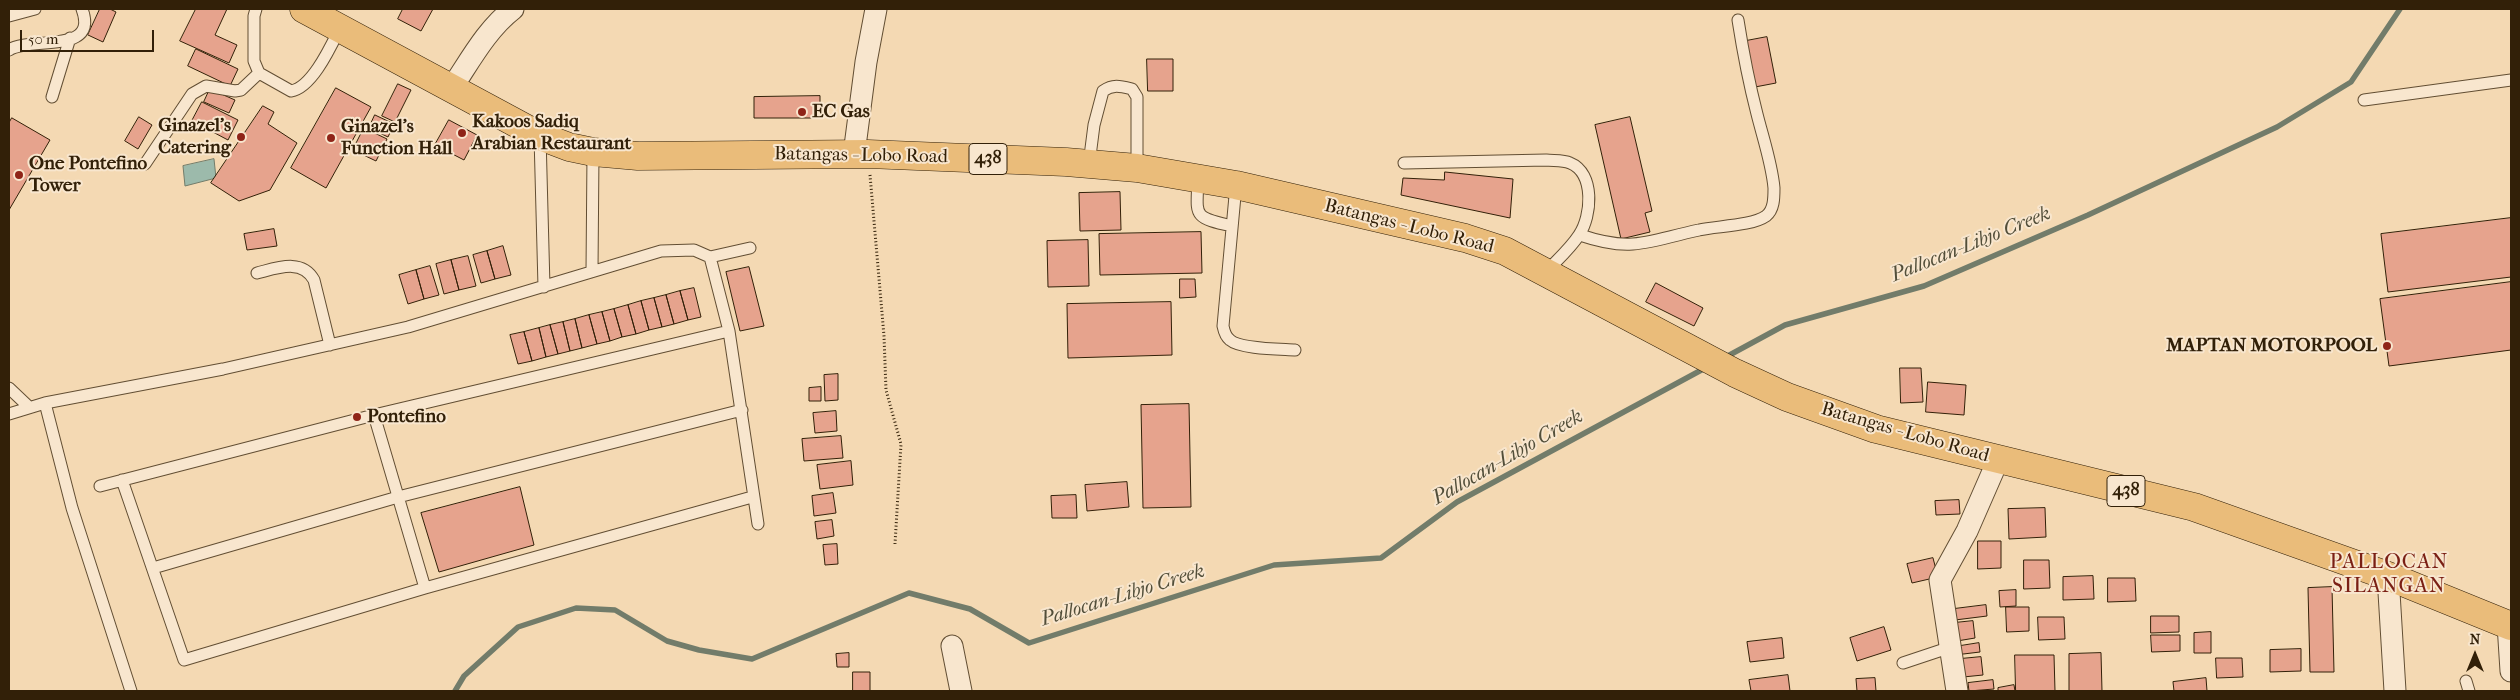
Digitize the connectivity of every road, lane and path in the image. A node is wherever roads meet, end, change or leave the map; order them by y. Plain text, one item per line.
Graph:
1 (33, 9) edge
2 (82, 9) edge
3 (256, 9) edge
4 (513, 9) edge
5 (876, 9) edge
6 (312, 11) edge
7 (9, 16) edge
8 (1738, 20) dead end
9 (340, 28) junction
10 (70, 38) junction
11 (9, 50) edge
12 (259, 73) junction
13 (2511, 80) edge
14 (451, 90) junction
15 (52, 97) dead end
16 (2364, 100) dead end
17 (540, 136) junction
18 (593, 152) junction
19 (861, 154) junction
20 (1404, 163) dead end
21 (145, 164) dead end
22 (1089, 164) junction
23 (1137, 168) junction
24 (1198, 177) junction
25 (1236, 184) junction
26 (1232, 226) junction
27 (1580, 235) junction
28 (750, 248) dead end
29 (710, 257) junction
30 (592, 271) junction
31 (258, 272) dead end
32 (1545, 272) junction
33 (544, 287) junction
34 (729, 331) junction
35 (330, 345) junction
36 (1294, 350) dead end
37 (9, 388) edge
38 (45, 403) junction
39 (29, 407) junction
40 (742, 410) junction
41 (9, 414) edge
42 (374, 414) junction
43 (1998, 460) junction
44 (122, 480) junction
45 (100, 486) dead end
46 (398, 497) junction
47 (752, 497) junction
48 (758, 524) dead end
49 (895, 544) dead end
50 (153, 568) junction
51 (2388, 576) junction
52 (426, 588) junction
53 (2510, 625) edge
54 (952, 646) dead end
55 (1951, 647) junction
56 (1904, 663) dead end
57 (2511, 671) edge
58 (131, 691) edge
59 (961, 691) edge
60 (1957, 691) edge
61 (2395, 691) edge

1 - 7 lane
2 - 10 lane
3 - 12 lane
4 - 14 street
5 - 19 street
6 - 9 main road, Batangas - Lobo Road / 438
8 - 27 lane
9 - 12 lane
9 - 14 main road, Batangas - Lobo Road / 438
10 - 11 lane
10 - 15 lane
12 - 21 lane
13 - 16 lane
14 - 17 main road, Batangas - Lobo Road / 438
17 - 18 main road, Batangas - Lobo Road / 438
17 - 33 lane
18 - 19 main road, Batangas - Lobo Road / 438
18 - 30 lane
19 - 22 main road, Batangas - Lobo Road / 438
19 - 49 path
20 - 27 lane
22 - 23 main road, Batangas - Lobo Road / 438
22 - 23 lane
23 - 24 main road, Batangas - Lobo Road / 438
24 - 25 main road, Batangas - Lobo Road / 438
24 - 26 lane
25 - 26 lane
25 - 32 main road, Batangas - Lobo Road / 438
26 - 36 lane
27 - 32 lane
28 - 29 lane
29 - 30 lane
29 - 34 lane
30 - 33 lane
31 - 35 lane
32 - 43 main road, Batangas - Lobo Road / 438
33 - 35 lane
34 - 40 lane
34 - 42 lane
35 - 38 lane
37 - 39 lane
38 - 39 lane
38 - 58 lane
39 - 41 lane
40 - 46 lane
40 - 47 lane
42 - 44 lane
42 - 46 lane
43 - 51 main road, Batangas - Lobo Road / 438
43 - 55 street
44 - 45 lane
44 - 50 lane
46 - 50 lane
46 - 52 lane
47 - 48 lane
47 - 52 lane
50 - 52 lane
51 - 53 main road, Batangas - Lobo Road / 438
51 - 61 street
53 - 57 street
54 - 59 street
55 - 56 lane
55 - 60 street

